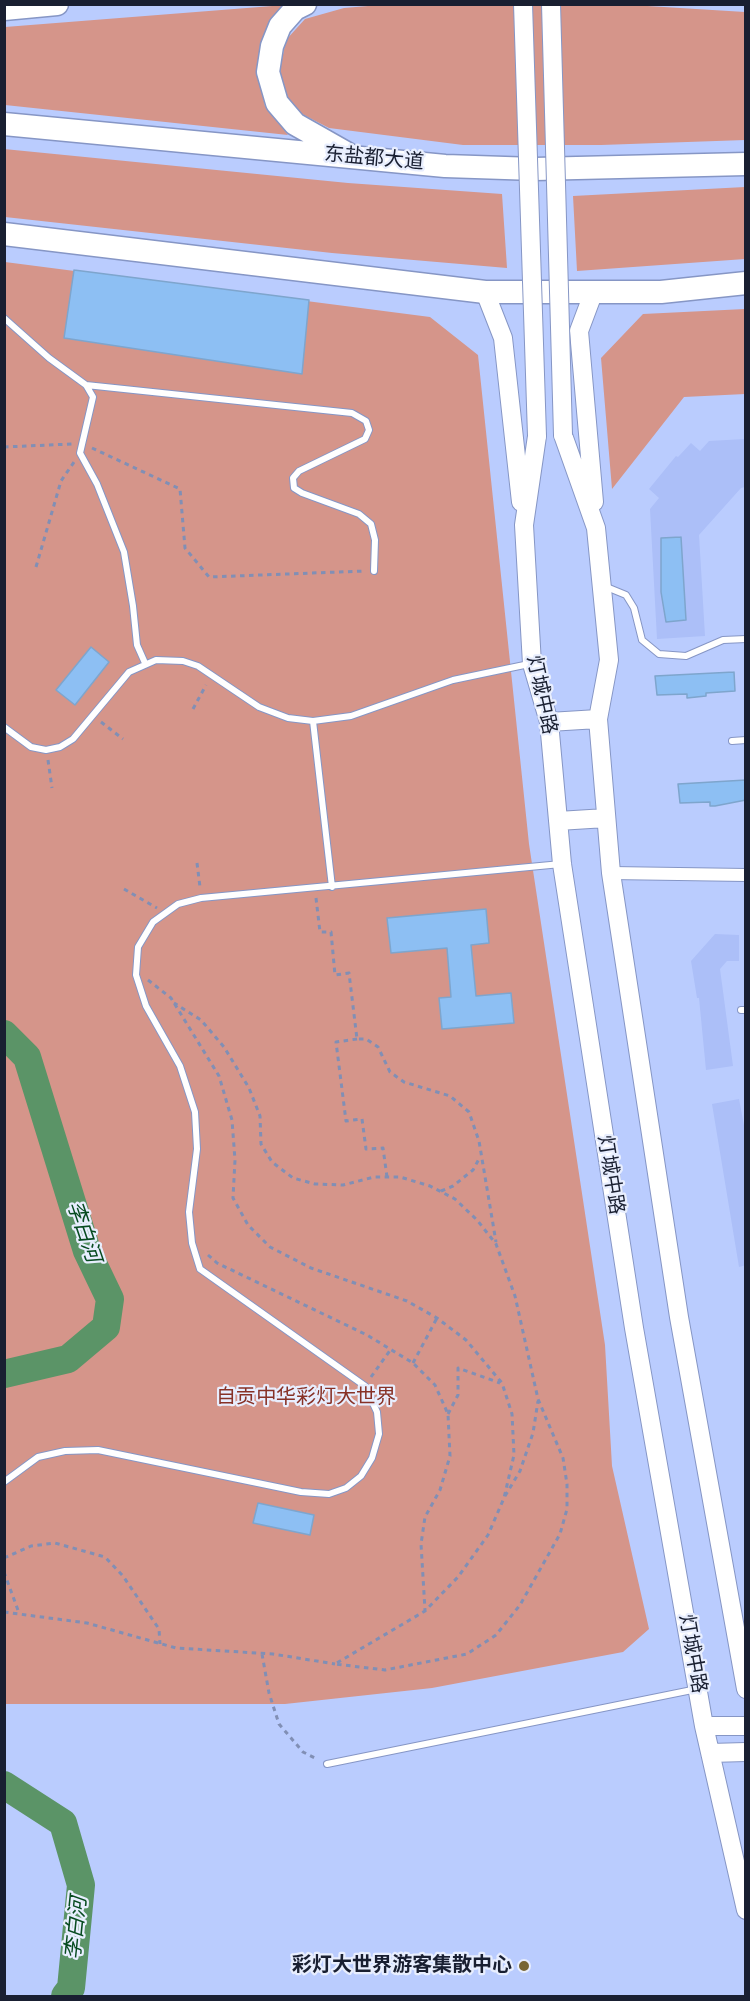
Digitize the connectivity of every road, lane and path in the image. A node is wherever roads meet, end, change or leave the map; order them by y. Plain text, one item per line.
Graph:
1 (57, 4) edge
2 (305, 4) edge
3 (523, 4) edge
4 (551, 4) edge
5 (4, 9) edge
6 (4, 124) edge
7 (355, 158) junction
8 (746, 164) edge
9 (4, 234) edge
10 (746, 283) edge
11 (594, 291) junction
12 (485, 292) junction
13 (4, 318) edge
14 (86, 385) junction
15 (82, 444) junction
16 (4, 447) edge
17 (80, 453) junction
18 (524, 525) junction
19 (596, 528) junction
20 (36, 567) dead end
21 (374, 571) joint
22 (603, 585) junction
23 (746, 639) edge
24 (145, 663) junction
25 (532, 664) junction
26 (212, 675) junction
27 (193, 709) dead end
28 (93, 715) junction
29 (598, 718) junction
30 (313, 721) junction
31 (549, 722) junction
32 (4, 727) edge
33 (123, 739) dead end
34 (746, 740) edge
35 (732, 741) dead end
36 (46, 750) junction
37 (52, 788) dead end
38 (606, 818) junction
39 (558, 821) junction
40 (197, 863) dead end
41 (562, 864) junction
42 (611, 873) junction
43 (746, 875) edge
44 (332, 887) junction
45 (315, 888) junction
46 (124, 889) dead end
47 (201, 898) junction
48 (164, 912) junction
49 (136, 975) junction
50 (174, 1003) junction
51 (357, 1040) junction
52 (481, 1156) junction
53 (387, 1177) junction
54 (440, 1191) junction
55 (496, 1244) junction
56 (437, 1318) junction
57 (391, 1349) dead end
58 (413, 1363) dead end
59 (502, 1383) junction
60 (365, 1386) junction
61 (538, 1399) junction
62 (448, 1414) dead end
63 (4, 1482) edge
64 (504, 1498) junction
65 (4, 1558) edge
66 (4, 1572) edge
67 (4, 1612) edge
68 (19, 1613) junction
69 (737, 1638) junction
70 (160, 1644) junction
71 (262, 1654) junction
72 (746, 1661) edge
73 (335, 1664) junction
74 (698, 1689) junction
75 (746, 1689) edge
76 (704, 1726) junction
77 (746, 1726) edge
78 (746, 1752) edge
79 (711, 1753) junction
80 (327, 1764) joint
81 (746, 1910) edge

1 - 5 highway
2 - 7 highway
3 - 18 main road, 灯城中路, bridge
4 - 19 main road, bridge
6 - 7 highway, 东盐都大道
7 - 8 highway, 东盐都大道
9 - 12 highway
10 - 11 highway
11 - 12 highway
11 - 19 main road
12 - 18 main road
13 - 14 lane
14 - 15 lane
14 - 21 lane
15 - 16 path
15 - 17 lane
15 - 21 path
17 - 20 path
17 - 24 lane
18 - 25 main road, 灯城中路
19 - 22 main road
22 - 23 lane
22 - 29 main road
24 - 26 lane
24 - 28 lane
25 - 30 lane
25 - 31 main road, 灯城中路
26 - 27 path
26 - 30 lane
28 - 33 path
28 - 36 lane
29 - 31 main road
29 - 38 main road
30 - 44 lane
31 - 39 main road, 灯城中路
32 - 36 lane
34 - 35 lane
36 - 37 path
38 - 39 main road
38 - 42 main road
39 - 41 main road, 灯城中路
40 - 47 path
41 - 44 lane
41 - 74 main road, 灯城中路
42 - 43 street
42 - 69 main road
44 - 45 lane
45 - 47 lane
45 - 51 path
46 - 48 path
47 - 48 lane
48 - 49 lane
49 - 50 path
49 - 60 lane
50 - 53 path
50 - 56 path
51 - 52 path
51 - 53 path
52 - 54 path
52 - 55 path
53 - 54 path
54 - 55 path
55 - 61 path
56 - 58 path
56 - 59 path
57 - 60 path
59 - 62 path
59 - 64 path
60 - 63 lane
61 - 64 path
61 - 73 path
64 - 73 path
65 - 70 path
66 - 68 path
67 - 68 path
68 - 70 path
69 - 72 main road
69 - 75 main road
70 - 71 path
71 - 73 path
71 - 80 path
74 - 76 main road, 灯城中路
74 - 80 lane
76 - 77 main road
76 - 79 main road, 灯城中路
78 - 79 main road
79 - 81 main road, 灯城中路

